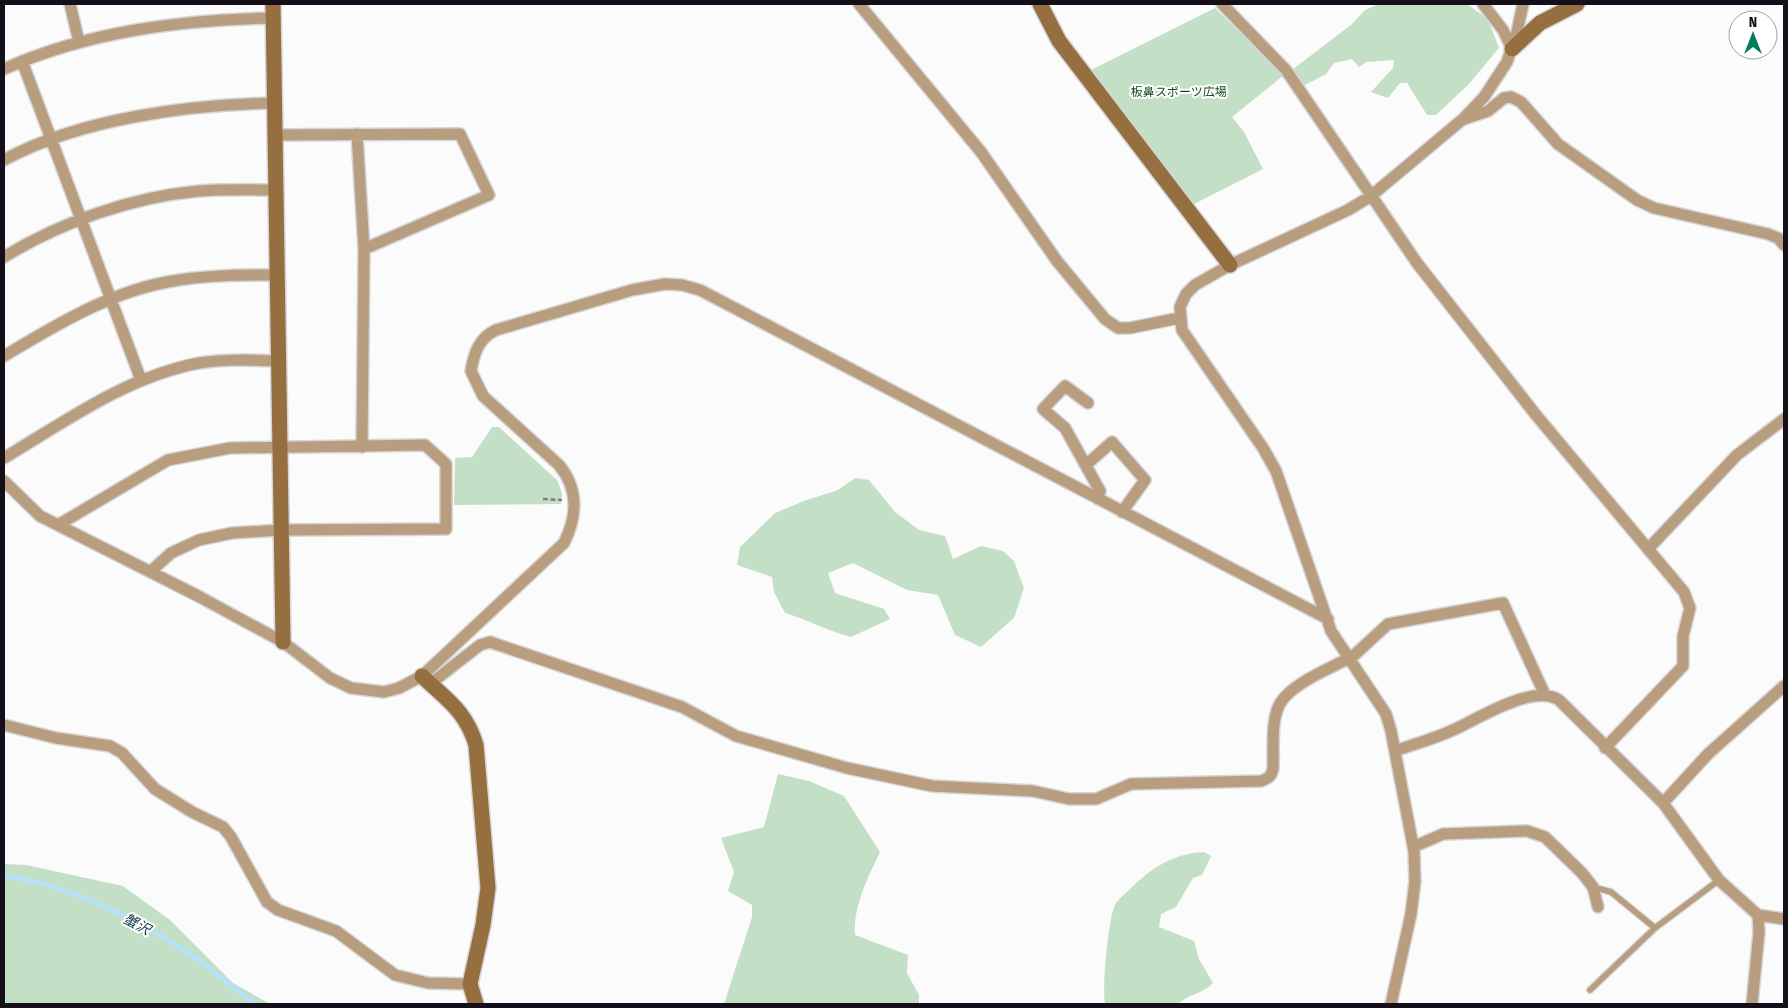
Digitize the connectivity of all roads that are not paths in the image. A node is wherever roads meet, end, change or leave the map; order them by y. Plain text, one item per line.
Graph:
1 (70, 4) edge
2 (859, 4) edge
3 (1040, 4) edge
4 (1222, 4) edge
5 (1483, 4) edge
6 (1523, 4) edge
7 (1577, 4) edge
8 (274, 11) edge
9 (79, 42) junction
10 (1512, 49) junction
11 (22, 61) junction
12 (4, 69) edge
13 (275, 103) junction
14 (1463, 119) junction
15 (357, 134) junction
16 (275, 135) junction
17 (52, 140) junction
18 (4, 160) edge
19 (276, 190) junction
20 (1371, 196) junction
21 (82, 221) junction
22 (1784, 245) edge
23 (364, 249) junction
24 (4, 257) edge
25 (1230, 265) junction
26 (278, 275) junction
27 (111, 299) junction
28 (1179, 318) junction
29 (4, 356) edge
30 (279, 361) junction
31 (141, 380) junction
32 (1088, 403) dead end
33 (1784, 419) edge
34 (280, 447) junction
35 (362, 447) junction
36 (4, 458) edge
37 (1086, 465) junction
38 (4, 481) edge
39 (1098, 500) junction
40 (1122, 512) junction
41 (58, 525) junction
42 (282, 530) junction
43 (1648, 549) junction
44 (150, 572) junction
45 (1328, 619) junction
46 (283, 642) junction
47 (1350, 659) junction
48 (426, 680) junction
49 (1784, 686) edge
50 (1545, 695) junction
51 (4, 725) edge
52 (1605, 748) junction
53 (1395, 751) junction
54 (1663, 803) junction
55 (1413, 847) junction
56 (1720, 880) junction
57 (1592, 887) junction
58 (1598, 907) dead end
59 (1758, 915) junction
60 (1784, 919) edge
61 (1655, 928) junction
62 (470, 984) junction
63 (1590, 990) dead end
64 (476, 1004) edge
65 (1392, 1004) edge
66 (1752, 1004) edge

1 - 9 street
2 - 28 street
3 - 25 street
4 - 20 street
5 - 10 street
6 - 10 street
7 - 10 street
8 - 9 street
8 - 13 street
9 - 11 street
10 - 14 street
11 - 12 street
11 - 17 street
13 - 16 street
13 - 17 street
14 - 20 street
14 - 22 street
15 - 16 street
15 - 23 street
15 - 23 street
16 - 19 street
17 - 18 street
17 - 21 street
19 - 21 street
19 - 26 street
20 - 25 street
20 - 43 street
21 - 24 street
21 - 27 street
23 - 35 street
25 - 28 street
26 - 27 street
26 - 30 street
27 - 29 street
27 - 31 street
28 - 45 street
30 - 31 street
30 - 34 street
31 - 36 street
32 - 37 street
33 - 43 street
34 - 35 street
34 - 41 street
34 - 42 street
35 - 42 street
37 - 39 street
37 - 40 street
38 - 41 street
39 - 40 street
39 - 48 street
40 - 45 street
41 - 44 street
42 - 44 street
42 - 46 street
43 - 52 street
44 - 46 street
45 - 47 street
46 - 48 street
47 - 48 street
47 - 50 street
47 - 53 street
48 - 62 street
49 - 54 street
50 - 52 street
50 - 53 street
51 - 62 street
52 - 54 street
53 - 55 street
54 - 56 street
55 - 57 street
55 - 65 street
56 - 59 street
56 - 61 lane
57 - 58 street
57 - 61 lane
59 - 60 street
59 - 66 street
61 - 63 lane
62 - 64 street

